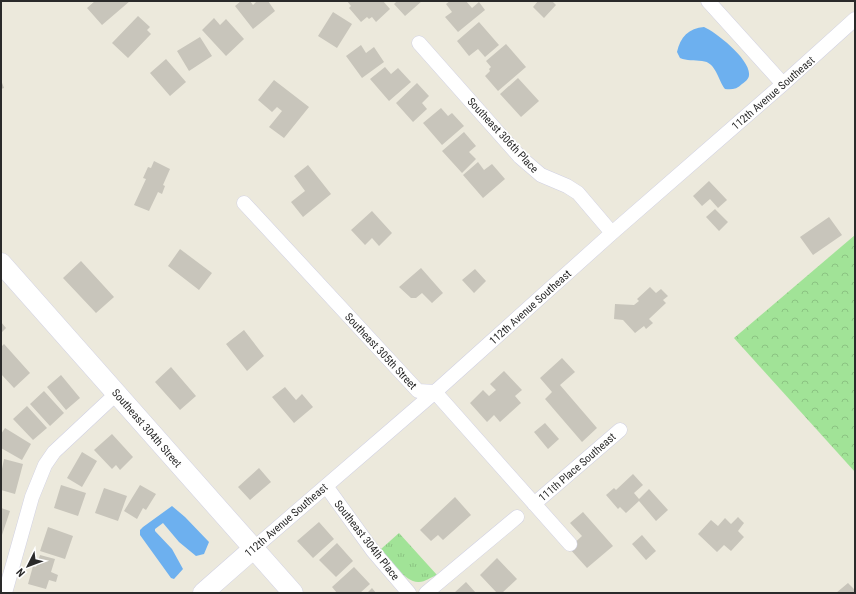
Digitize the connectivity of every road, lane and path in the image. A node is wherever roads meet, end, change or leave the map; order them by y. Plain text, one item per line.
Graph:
1 (708, 1) edge
2 (855, 19) edge
3 (419, 42) dead end
4 (783, 84) junction
5 (244, 203) dead end
6 (612, 233) junction
7 (1, 263) edge
8 (435, 392) junction
9 (116, 394) junction
10 (620, 430) dead end
11 (326, 486) junction
12 (534, 504) junction
13 (517, 517) dead end
14 (570, 544) dead end
15 (253, 549) junction
16 (5, 593) edge
17 (203, 593) edge
18 (293, 593) edge
19 (409, 593) edge
20 (426, 593) edge

1 - 4 street
2 - 4 street, 112th Avenue Southeast
3 - 6 street, Southeast 306th Place
4 - 6 street, 112th Avenue Southeast
5 - 8 street, Southeast 305th Street
6 - 8 street, 112th Avenue Southeast
7 - 9 street, Southeast 304th Street
8 - 11 street, 112th Avenue Southeast
8 - 12 street
9 - 15 street, Southeast 304th Street
9 - 16 street
10 - 12 street, 111th Place Southeast
11 - 15 street, 112th Avenue Southeast
11 - 19 street, Southeast 304th Place
12 - 14 street
13 - 20 street
15 - 17 street, 112th Avenue Southeast
15 - 18 street, Southeast 304th Street

